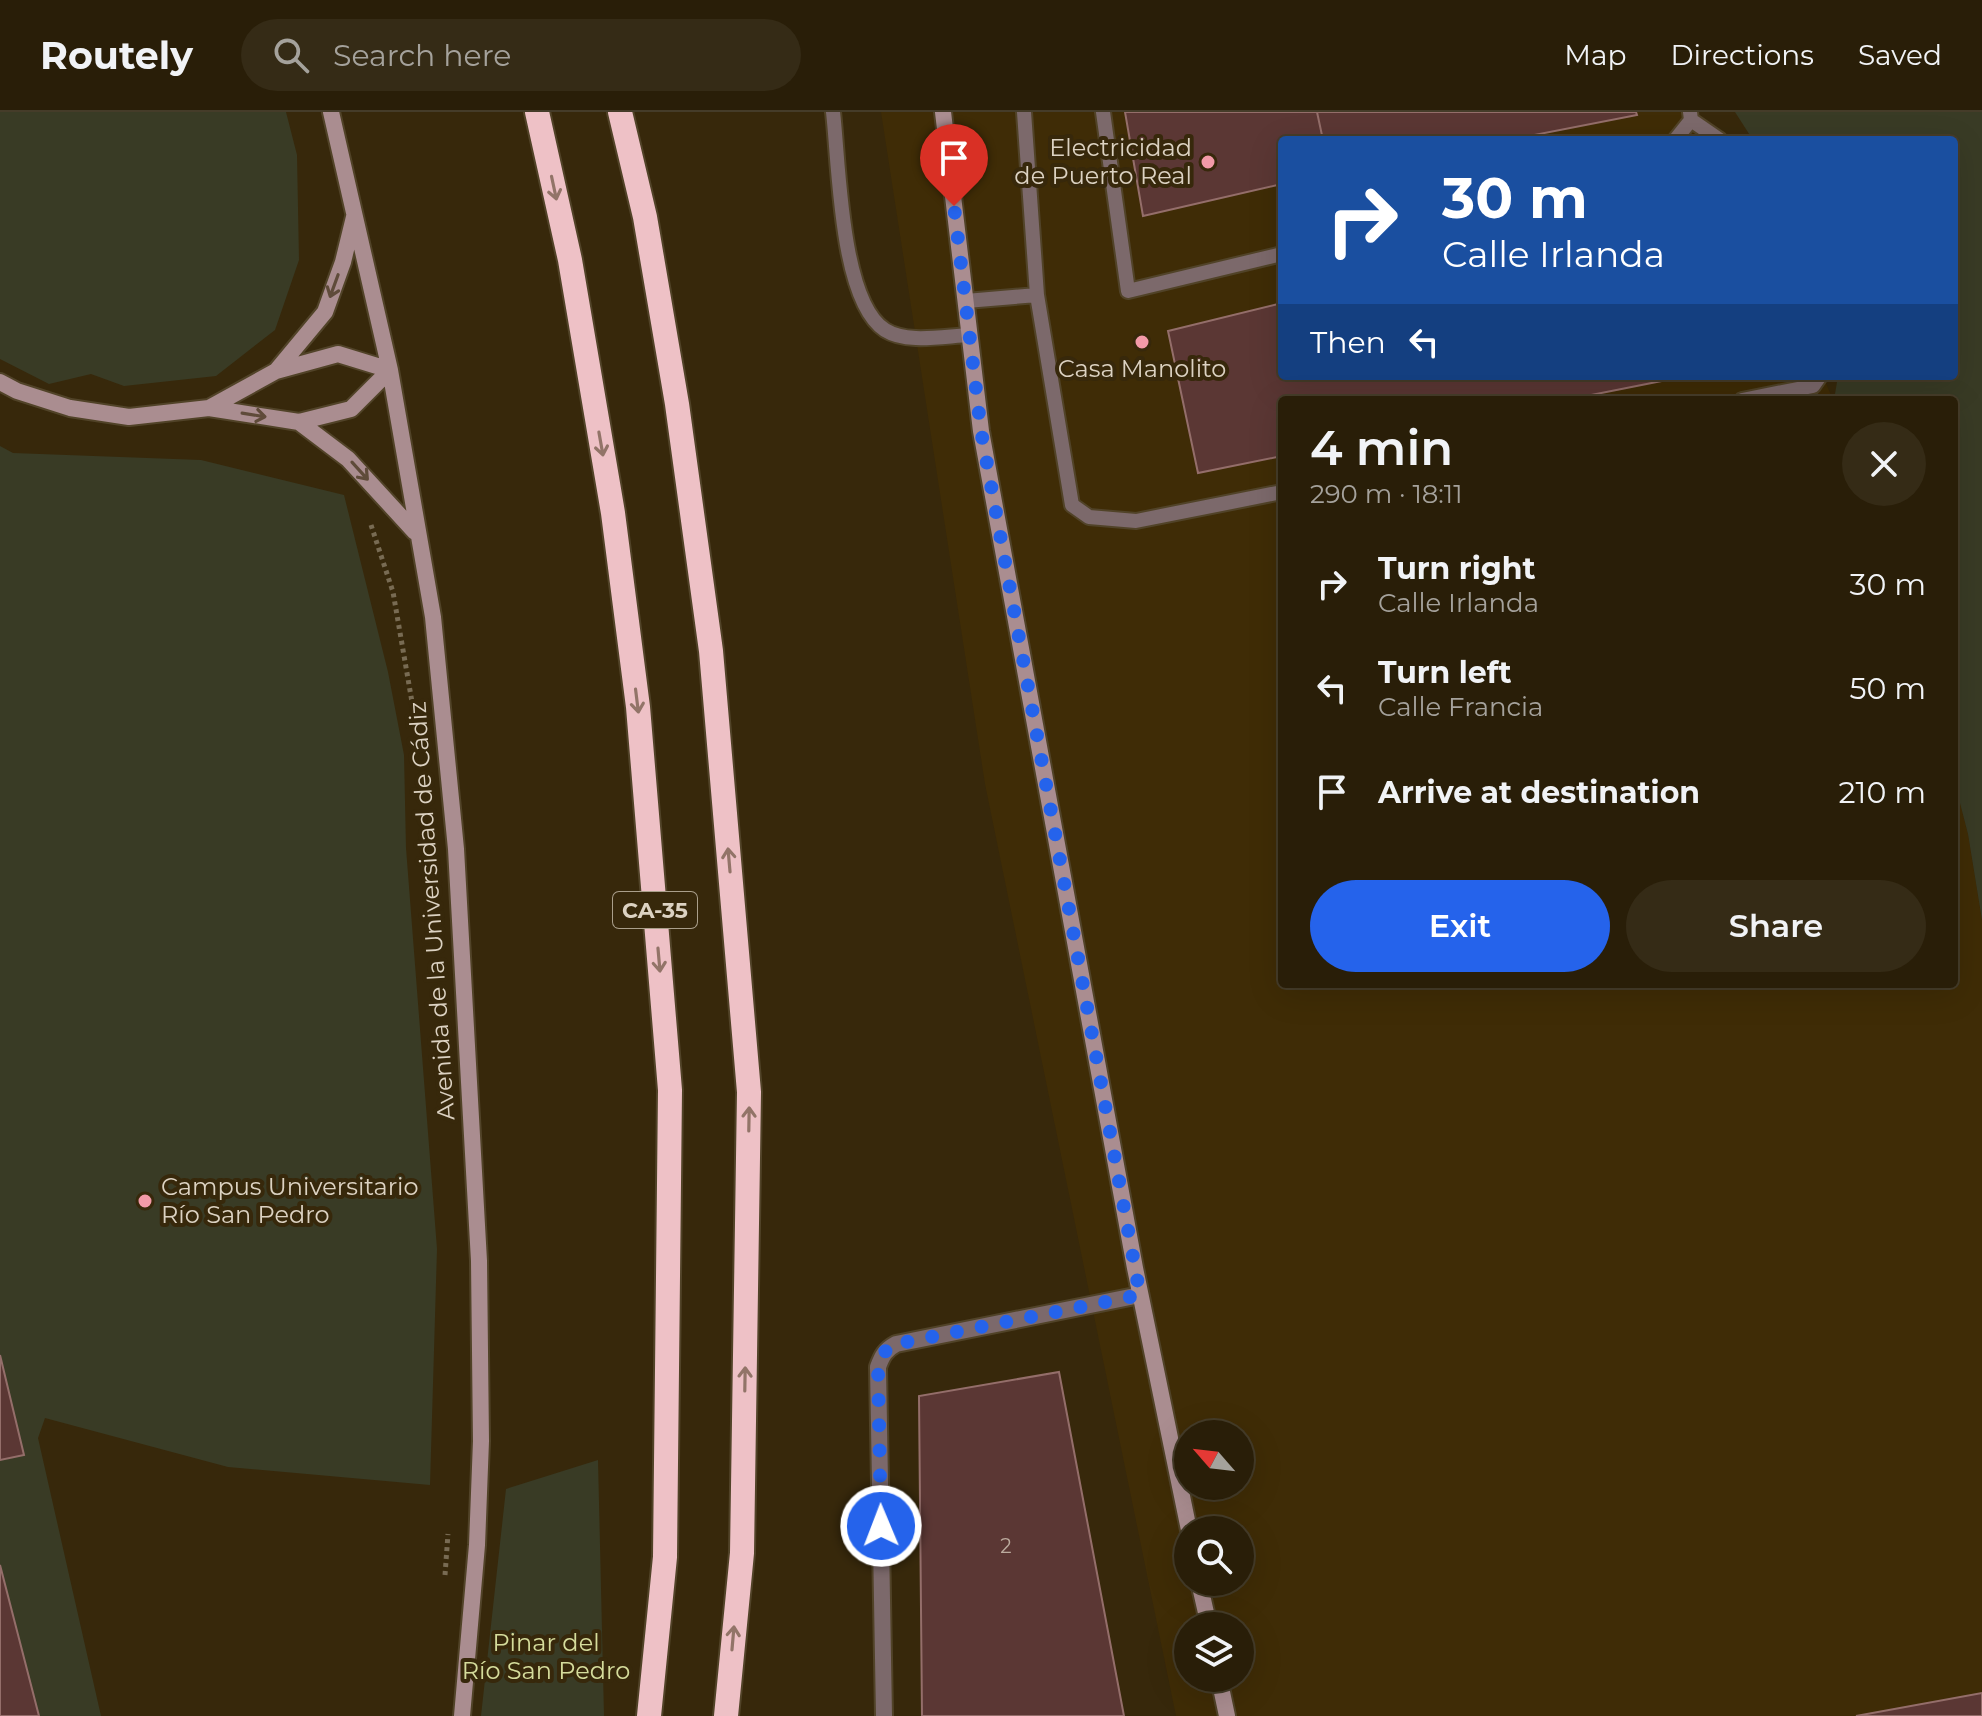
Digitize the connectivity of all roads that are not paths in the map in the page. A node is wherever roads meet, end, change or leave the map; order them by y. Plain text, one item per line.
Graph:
1 (331, 112) edge
2 (537, 112) edge
3 (620, 112) edge
4 (833, 112) edge
5 (943, 112) edge
6 (1024, 112) edge
7 (1103, 112) edge
8 (1691, 116) edge
9 (1678, 136) edge
10 (1715, 136) edge
11 (355, 211) junction
12 (1278, 255) edge
13 (1037, 295) junction
14 (966, 301) junction
15 (970, 335) junction
16 (390, 370) junction
17 (276, 371) junction
18 (1817, 380) edge
19 (0, 382) edge
20 (1762, 396) edge
21 (209, 408) junction
22 (299, 422) junction
23 (1278, 493) edge
24 (416, 533) junction
25 (1140, 1295) junction
26 (1186, 1516) edge
27 (1222, 1692) edge
28 (462, 1716) edge
29 (649, 1716) edge
30 (726, 1716) edge
31 (884, 1716) edge
32 (1227, 1716) edge

1 - 11 street, Avenida de la Universidad de Cádiz
2 -> 29 highway, CA-35
30 -> 3 highway, CA-35
4 - 15 lane
5 - 14 street
6 - 13 lane
7 - 12 lane
8 - 9 lane
8 - 10 lane
11 - 16 street, Avenida de la Universidad de Cádiz
11 -> 17 street
13 - 14 lane
13 - 23 lane
14 - 15 street
15 - 25 street
16 - 17 street
16 - 22 street
16 - 24 street, Avenida de la Universidad de Cádiz
17 - 21 street
18 - 20 lane
19 - 21 street
21 -> 22 street
22 -> 24 street
24 - 28 street, Avenida de la Universidad de Cádiz
25 - 26 street
25 - 31 street
27 - 32 street

